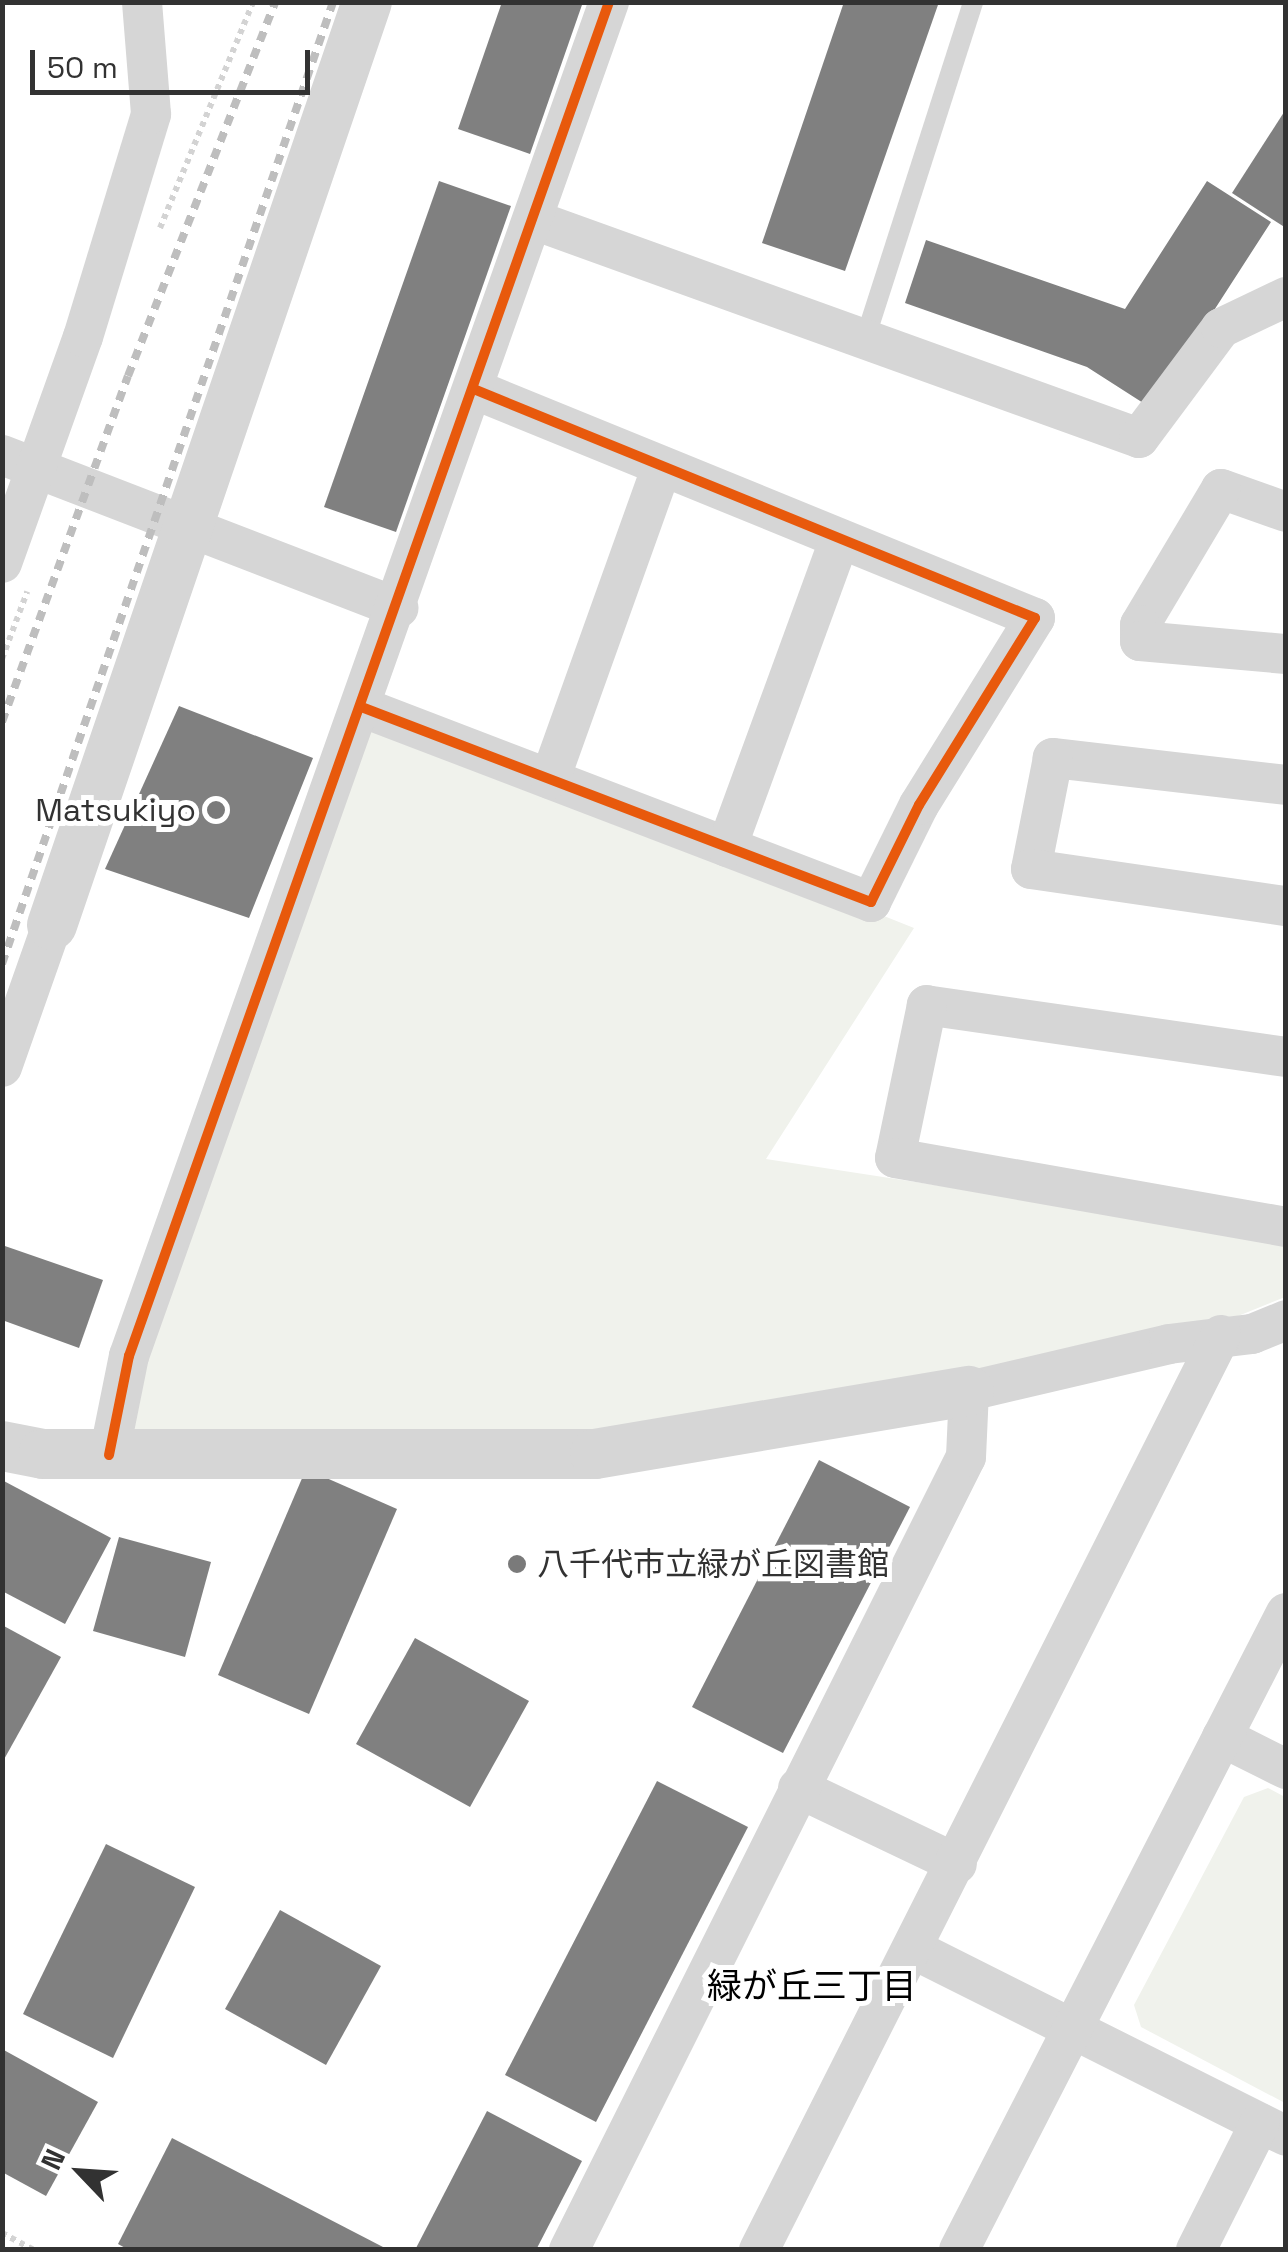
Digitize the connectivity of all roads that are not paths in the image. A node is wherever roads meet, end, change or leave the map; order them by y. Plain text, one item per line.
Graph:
1 (142, 2) edge
2 (367, 2) edge
3 (609, 2) edge
4 (973, 2) edge
5 (534, 220) junction
6 (1286, 297) edge
7 (866, 338) junction
8 (476, 390) junction
9 (20, 462) edge
10 (662, 466) junction
11 (1286, 512) edge
12 (191, 524) junction
13 (840, 539) junction
14 (2, 563) edge
15 (399, 608) junction
16 (1286, 654) edge
17 (364, 708) junction
18 (550, 779) junction
19 (1286, 785) edge
20 (727, 847) junction
21 (1286, 906) edge
22 (52, 924) joint
23 (1286, 1057) edge
24 (2, 1068) edge
25 (1286, 1227) edge
26 (1261, 1335) edge
27 (969, 1391) junction
28 (2, 1446) edge
29 (109, 1455) junction
30 (1286, 1612) edge
31 (1222, 1737) junction
32 (1286, 1769) edge
33 (798, 1788) junction
34 (956, 1864) junction
35 (912, 1950) junction
36 (1071, 2029) junction
37 (1273, 2130) edge
38 (568, 2250) edge
39 (759, 2250) edge
40 (959, 2250) edge
41 (1196, 2250) edge

1 - 9 street
2 - 12 street
3 - 5 street
4 - 7 lane
5 - 7 street
5 - 8 street
6 - 7 street
8 - 10 street
8 - 15 street
9 - 12 street
9 - 14 street
10 - 13 street
10 - 18 street
11 - 16 street
12 - 15 street
12 - 22 street
13 - 20 street
13 - 20 street
15 - 17 street
17 - 18 street
17 - 29 street
18 - 20 street
19 - 21 street
22 - 24 street
23 - 25 street
26 - 27 street
26 - 34 street
27 - 29 street
27 - 33 street
28 - 29 street
30 - 31 street
31 - 32 street
31 - 36 street
33 - 34 street
33 - 38 street
34 - 35 street
35 - 36 street
35 - 39 street
36 - 37 street
36 - 40 street
37 - 41 street

